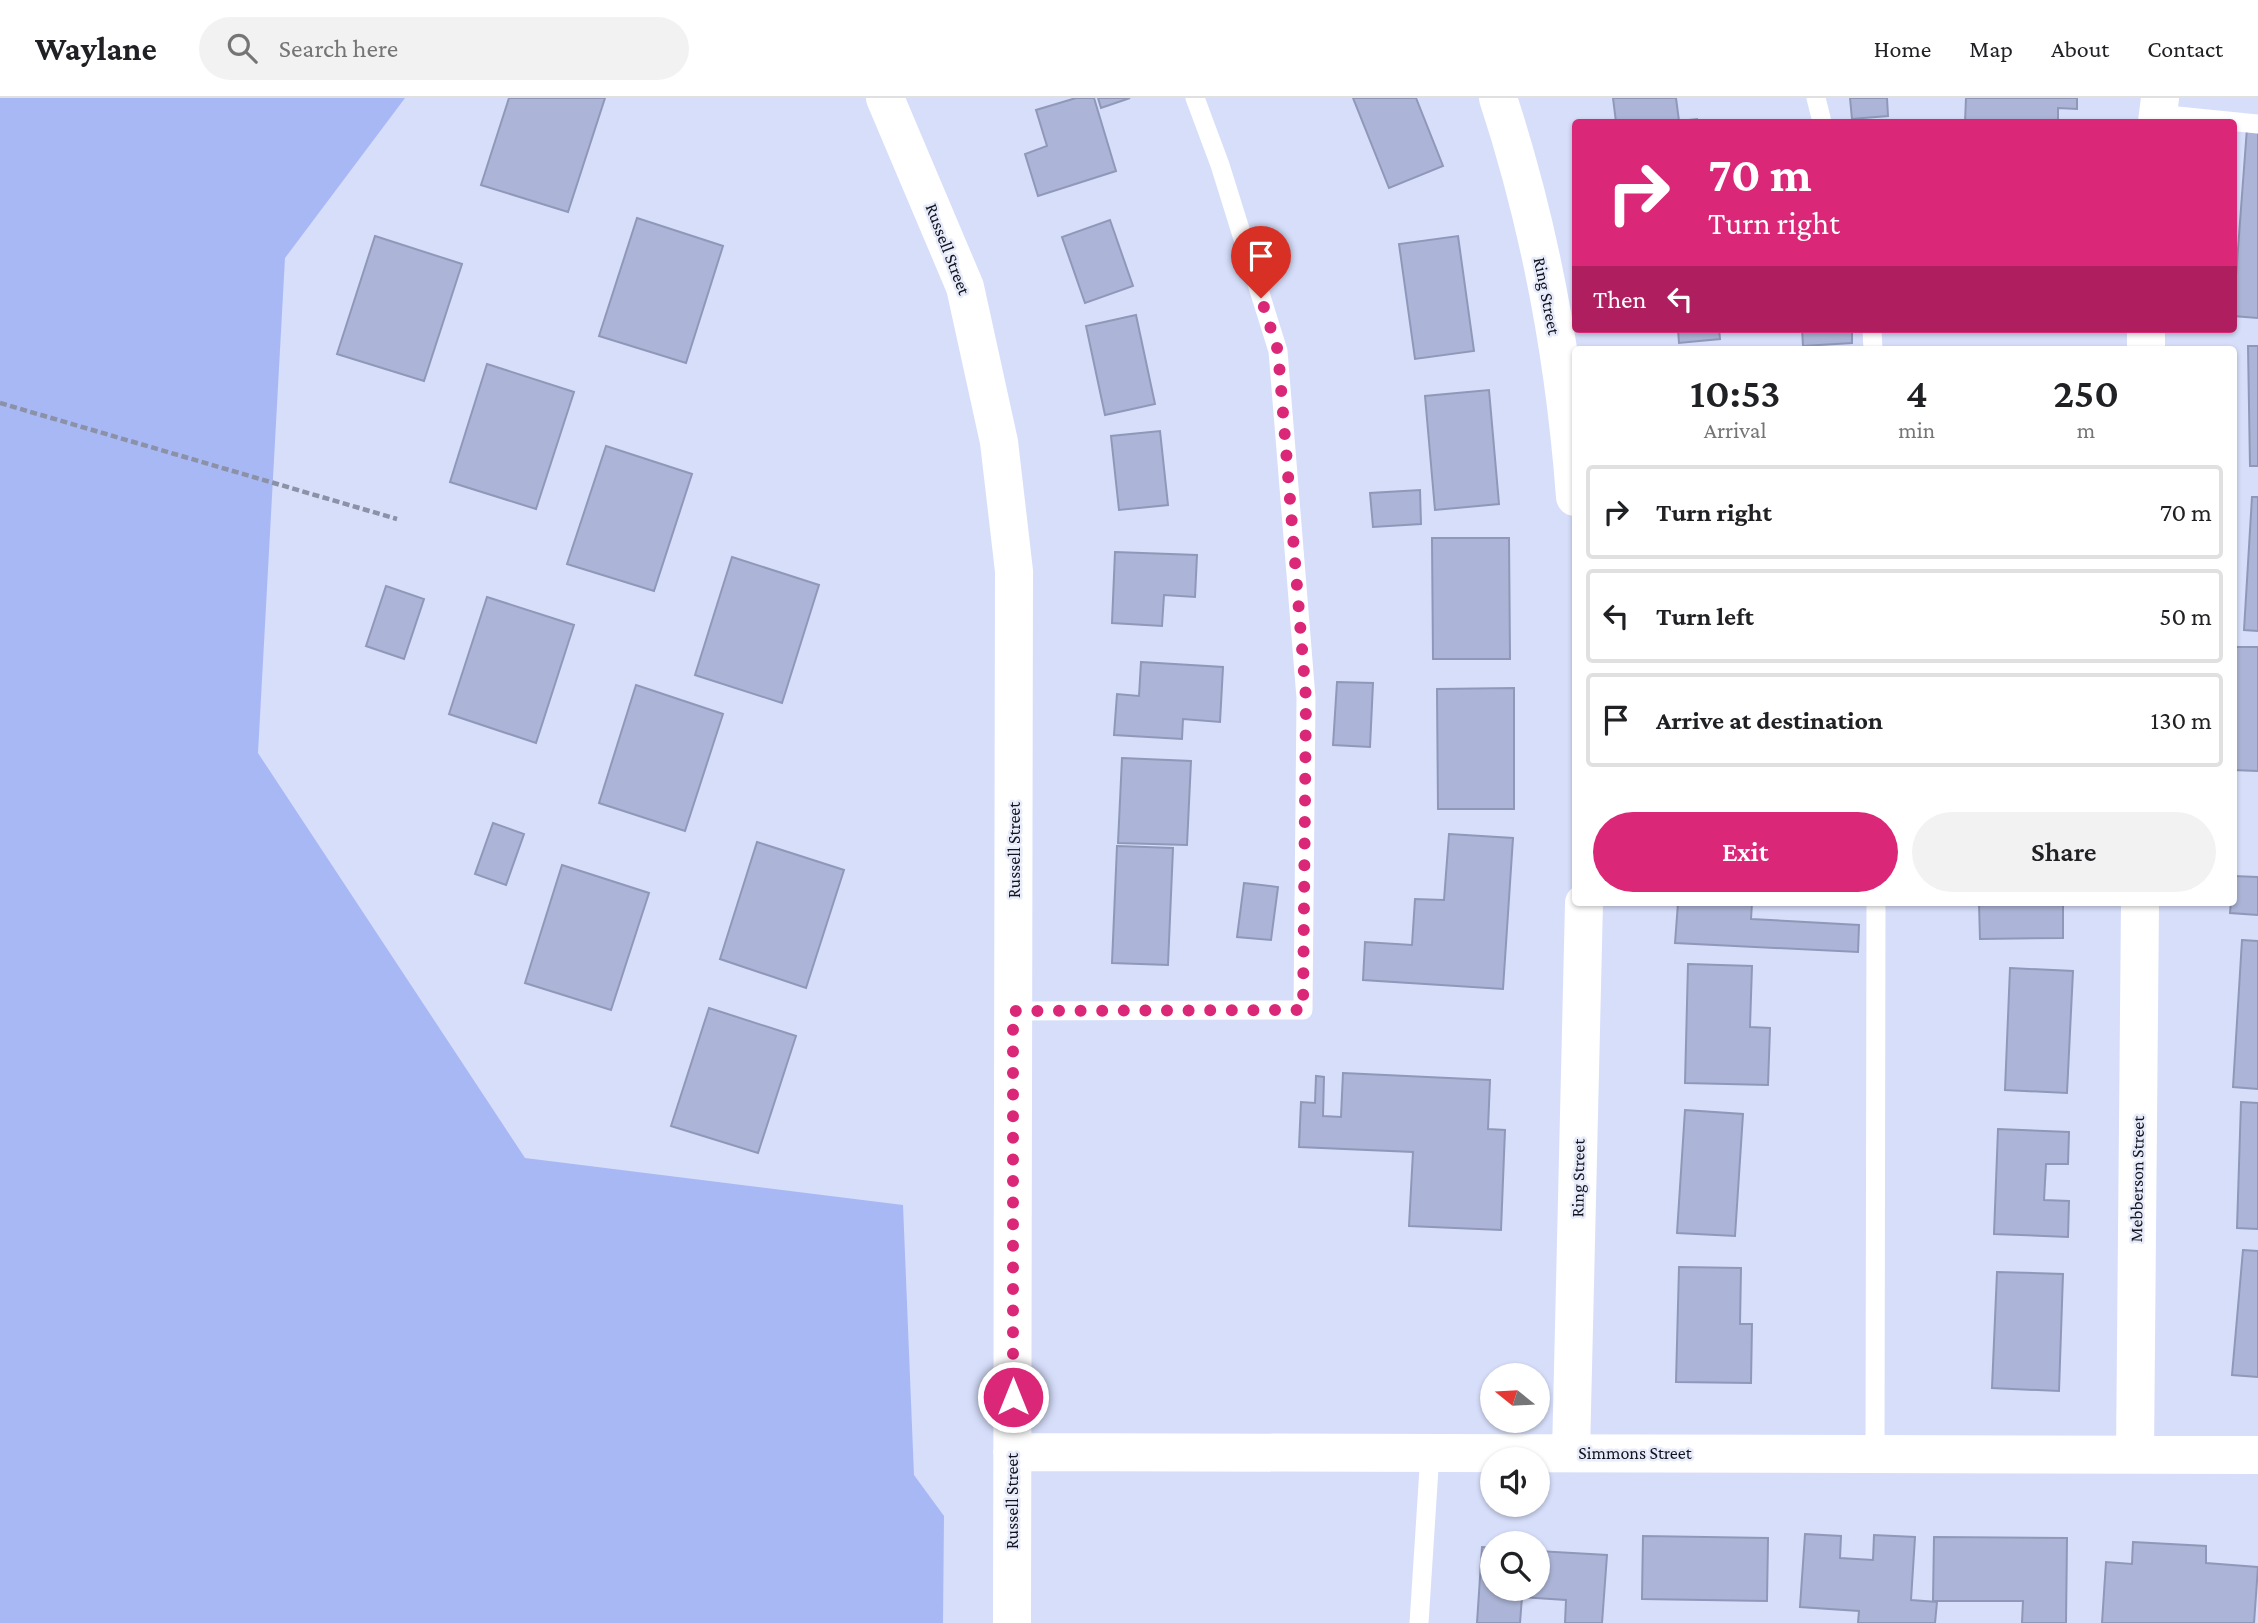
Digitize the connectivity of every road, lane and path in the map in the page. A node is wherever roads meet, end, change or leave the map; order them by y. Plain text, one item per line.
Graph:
1 (885, 98) edge
2 (1195, 98) edge
3 (1497, 98) edge
4 (1816, 98) edge
5 (2158, 112) edge
6 (1821, 119) edge
7 (2216, 119) edge
8 (2237, 121) edge
9 (2258, 124) edge
10 (0, 403) edge
11 (1572, 457) edge
12 (397, 519) dead end
13 (1584, 906) edge
14 (1875, 906) edge
15 (2140, 906) edge
16 (1013, 1011) junction
17 (1012, 1452) junction
18 (1430, 1453) junction
19 (1571, 1453) junction
20 (1875, 1454) junction
21 (2135, 1454) junction
22 (2258, 1455) edge
23 (1012, 1623) edge
24 (1419, 1623) edge

1 - 16 street, Russell Street
2 - 16 lane
3 - 11 street, Ring Street
4 - 6 lane
5 - 7 lane
8 - 9 lane
10 - 12 path
13 - 19 street, Ring Street
14 - 20 lane
15 - 21 street, Mebberson Street
16 - 17 street, Russell Street
17 - 18 street, Simmons Street
17 - 23 street, Russell Street
18 - 19 street, Simmons Street
18 - 24 lane
19 - 20 street, Simmons Street
20 - 21 street, Simmons Street
21 - 22 street, Simmons Street

